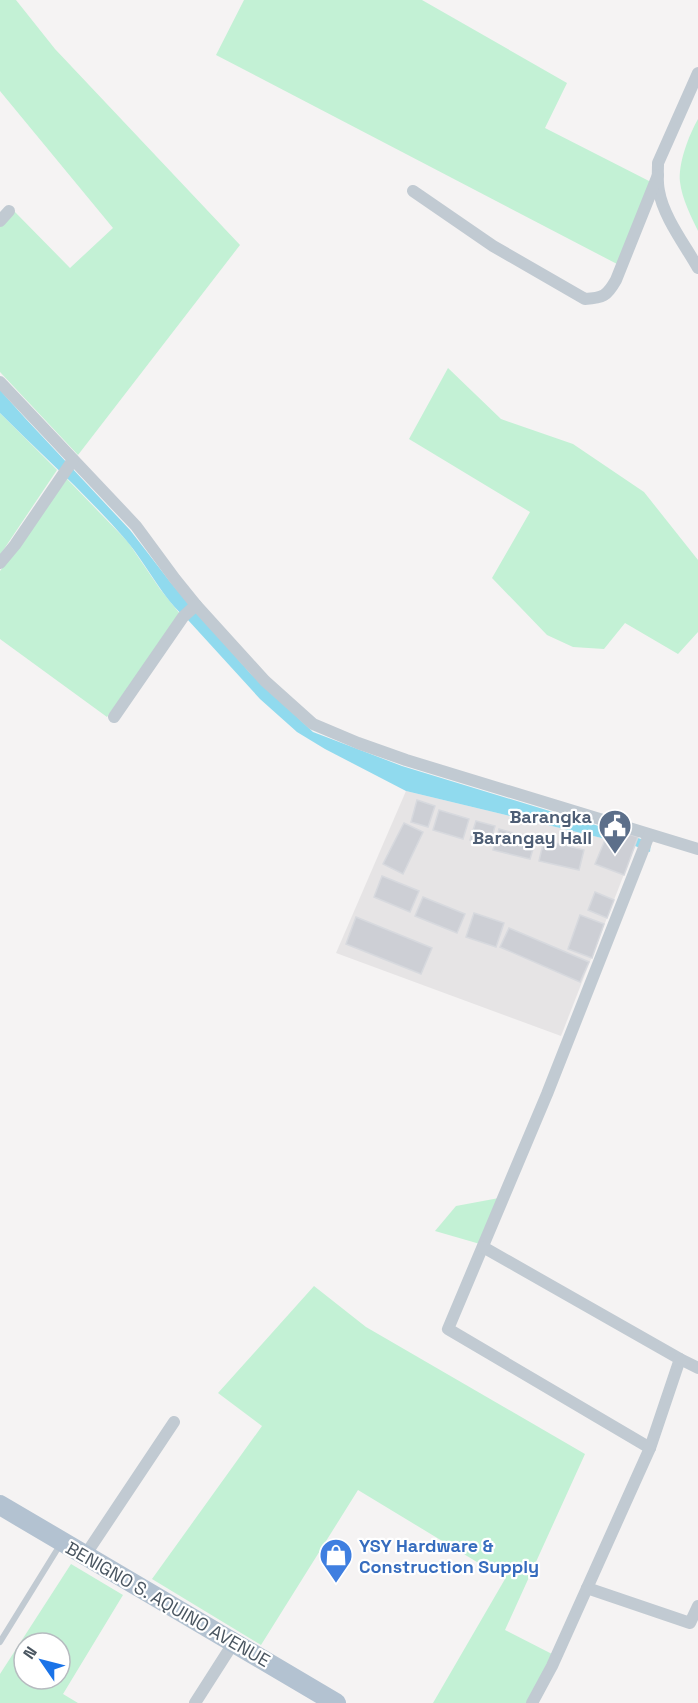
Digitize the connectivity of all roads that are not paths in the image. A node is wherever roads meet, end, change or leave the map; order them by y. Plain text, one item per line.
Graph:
1 (698, 73) edge
2 (658, 176) junction
3 (413, 190) dead end
4 (9, 211) dead end
5 (0, 221) edge
6 (698, 268) edge
7 (0, 382) edge
8 (73, 460) junction
9 (0, 563) edge
10 (196, 605) junction
11 (114, 717) dead end
12 (649, 835) junction
13 (698, 849) edge
14 (483, 1247) junction
15 (680, 1359) junction
16 (698, 1368) edge
17 (174, 1422) dead end
18 (650, 1448) junction
19 (0, 1505) edge
20 (62, 1542) junction
21 (86, 1554) junction
22 (587, 1587) junction
23 (698, 1606) edge
24 (0, 1642) edge
25 (234, 1642) junction
26 (325, 1700) edge
27 (195, 1703) edge
28 (532, 1703) edge

1 - 2 street
2 - 3 street
2 - 6 street
4 - 5 street
7 - 8 street
8 - 9 street
8 - 10 street
10 - 11 street
10 - 12 street
12 - 13 street
12 - 14 street
14 - 15 street
14 - 18 street
15 - 16 street
15 - 18 street
17 - 21 street
18 - 22 street
19 - 20 main road, BENIGNO S. AQUINO AVENUE
20 - 21 main road, BENIGNO S. AQUINO AVENUE
20 - 24 lane
21 - 25 main road, BENIGNO S. AQUINO AVENUE
22 - 23 street
22 - 28 street
25 - 26 main road, BENIGNO S. AQUINO AVENUE
25 - 27 street

